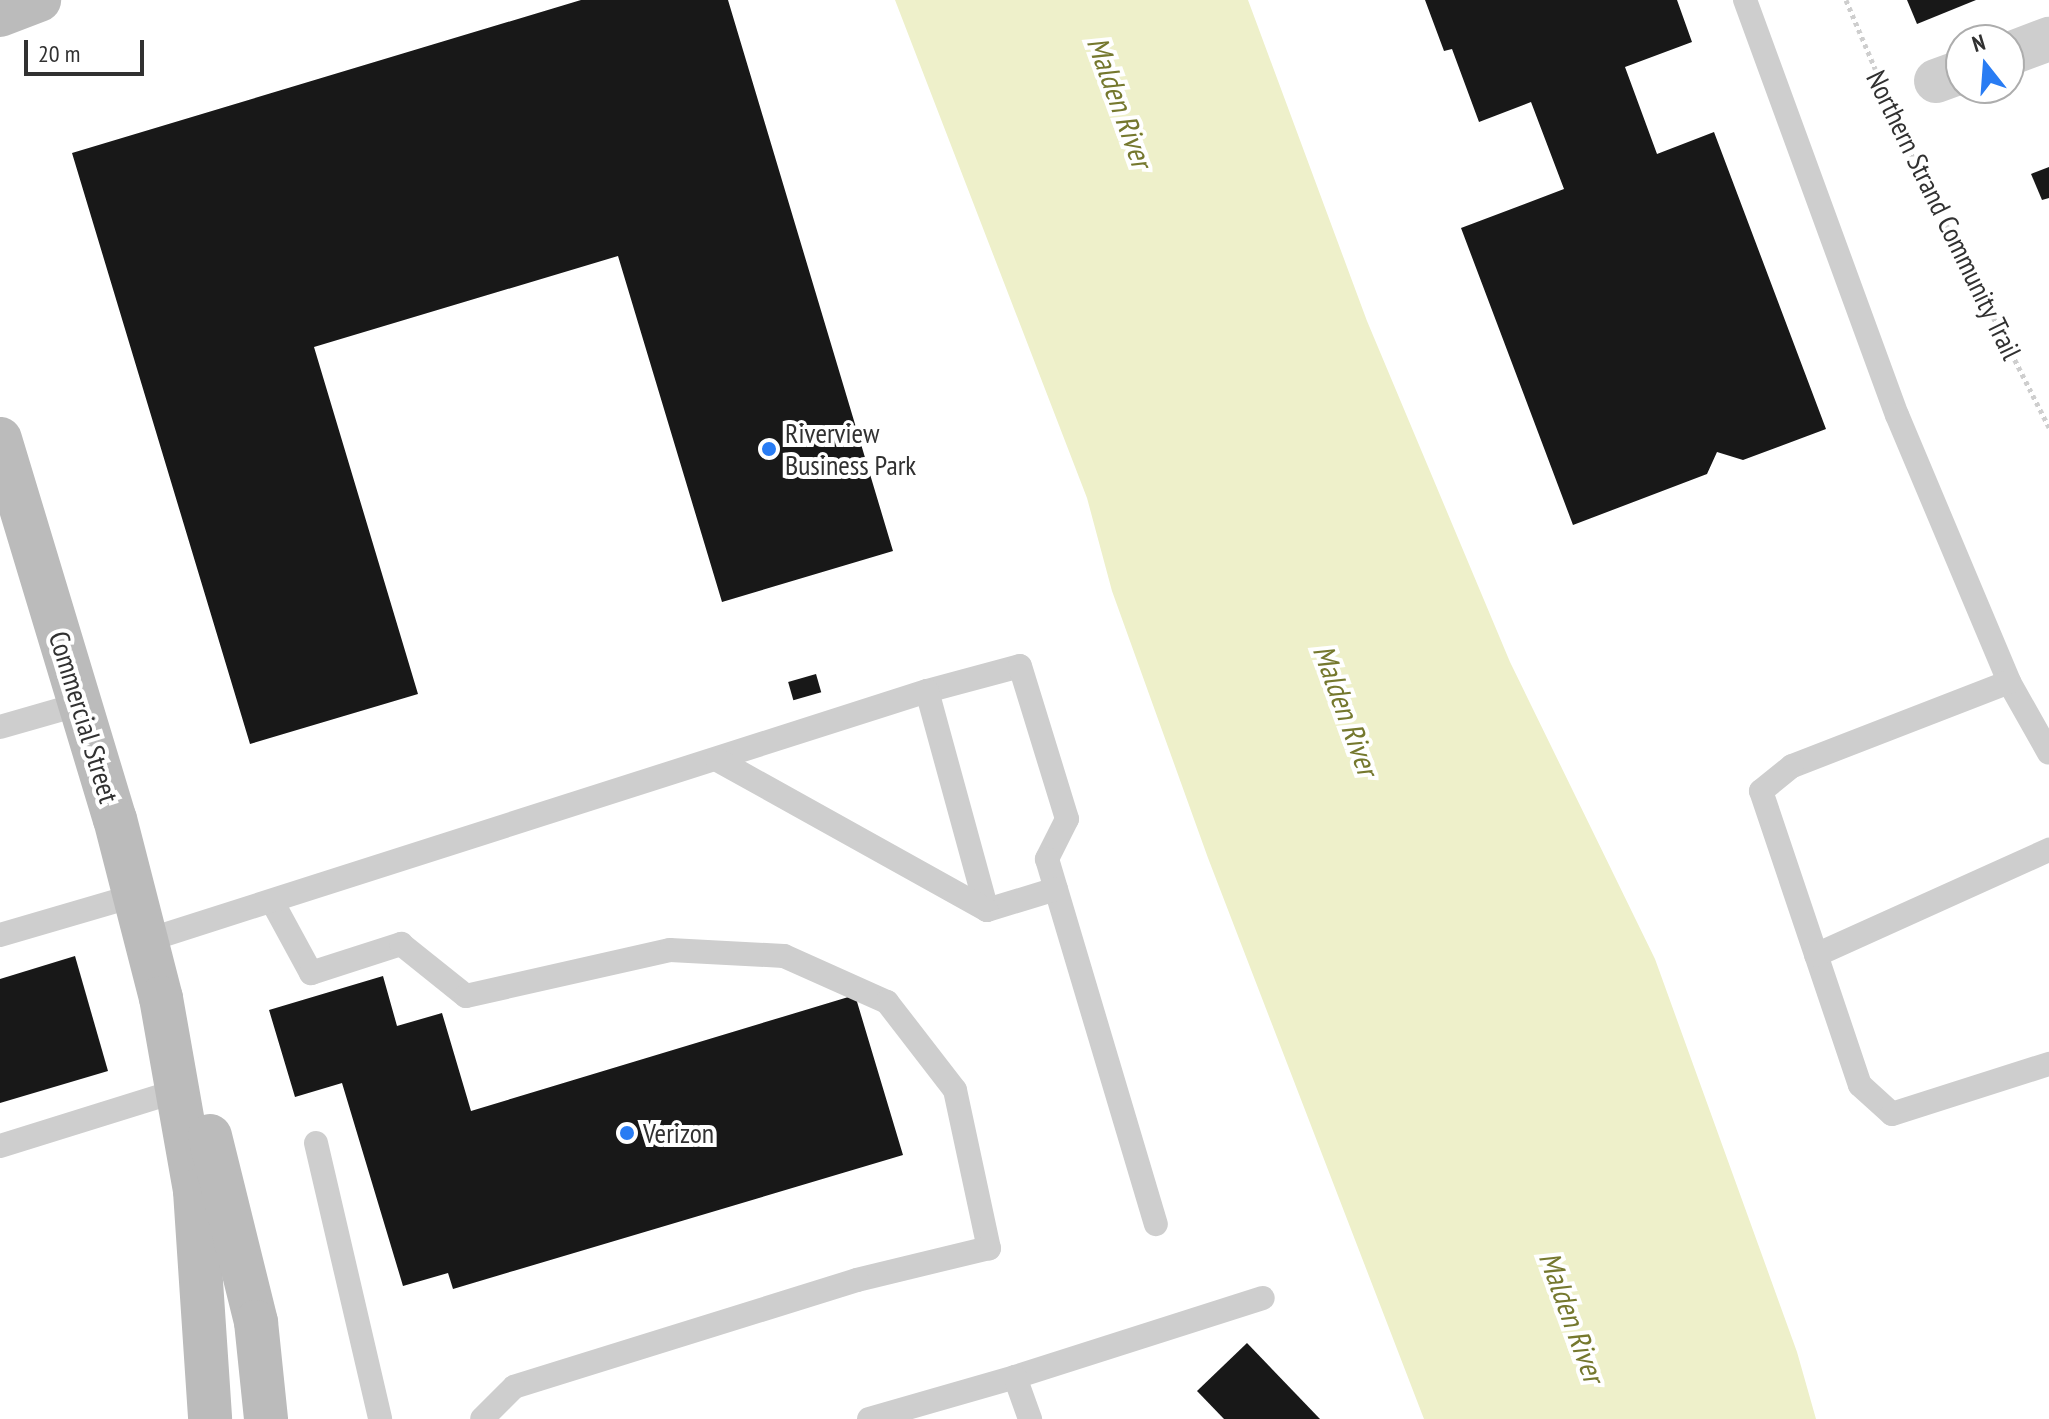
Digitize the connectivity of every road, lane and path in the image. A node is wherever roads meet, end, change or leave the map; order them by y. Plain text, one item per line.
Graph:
1 (39, 0) edge
2 (1745, 0) edge
3 (1846, 0) edge
4 (0, 15) edge
5 (2049, 39) edge
6 (2025, 48) edge
7 (2049, 427) edge
8 (0, 439) edge
9 (2009, 682) junction
10 (927, 691) junction
11 (80, 704) junction
12 (0, 727) edge
13 (2049, 753) edge
14 (718, 760) junction
15 (2049, 850) edge
16 (1056, 889) junction
17 (133, 896) junction
18 (273, 903) junction
19 (987, 910) junction
20 (0, 935) edge
21 (145, 941) junction
22 (1816, 955) junction
23 (161, 998) junction
24 (2049, 1064) edge
25 (177, 1091) junction
26 (316, 1143) dead end
27 (0, 1146) edge
28 (1156, 1224) dead end
29 (1263, 1298) dead end
30 (1015, 1377) junction
31 (210, 1419) edge
32 (266, 1419) edge
33 (380, 1419) edge
34 (482, 1419) edge
35 (869, 1419) edge
36 (1030, 1419) edge

1 - 4 main road
2 - 9 lane
3 - 7 path, Northern Strand Community Trail
5 - 6 street
8 - 11 main road, Commercial Street
9 - 13 lane
9 - 22 lane
10 - 14 lane
10 - 16 lane
10 - 19 lane
11 - 12 lane
11 - 17 main road, Commercial Street
14 - 18 lane
14 - 19 lane
15 - 22 lane
16 - 19 lane
16 - 28 lane
17 - 20 lane
17 - 21 main road, Commercial Street
18 - 21 lane
18 - 34 lane
21 - 23 main road, Commercial Street
22 - 24 lane
23 - 25 main road, Commercial Street
23 - 32 main road, Commercial Street
25 - 27 lane
25 - 31 main road, Commercial Street
26 - 33 lane
29 - 30 lane
30 - 35 lane
30 - 36 lane

